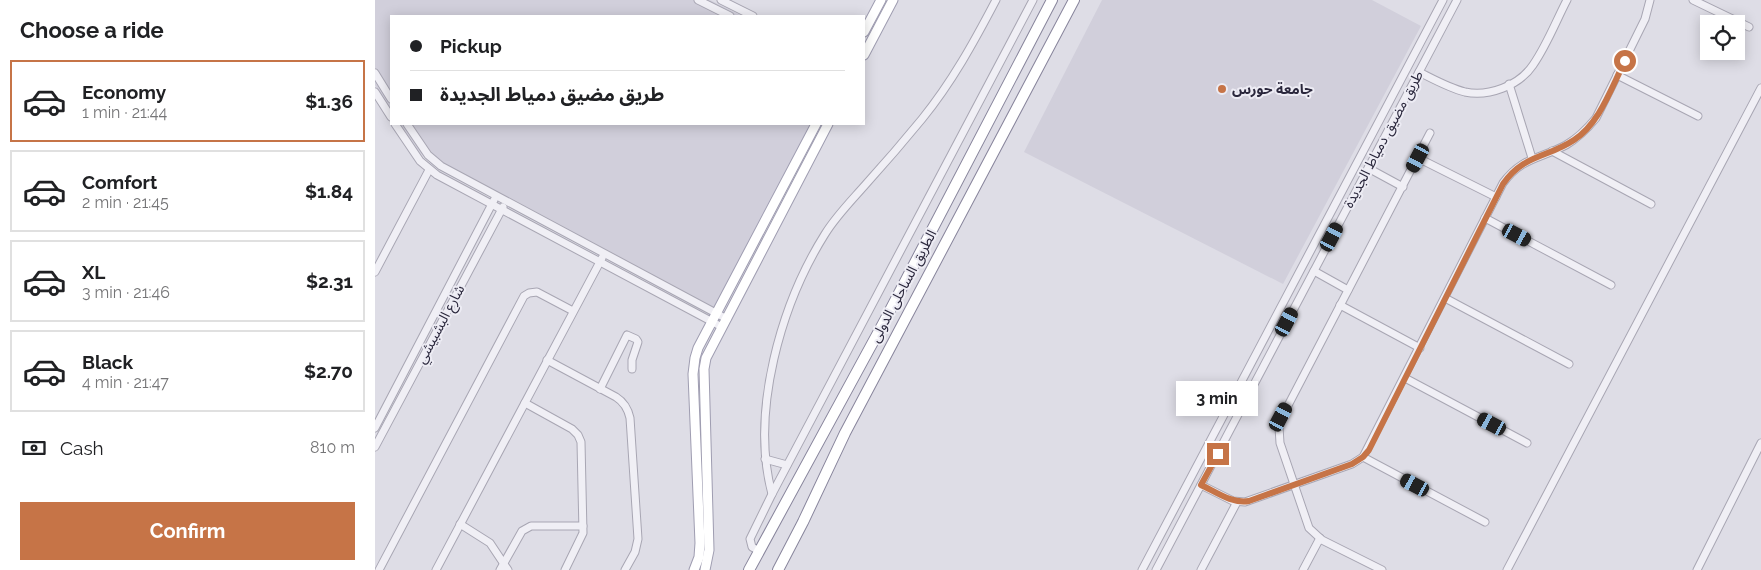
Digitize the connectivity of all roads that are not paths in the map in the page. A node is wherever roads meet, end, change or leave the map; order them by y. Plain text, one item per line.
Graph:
1 (721, 0) edge
2 (881, 0) edge
3 (893, 0) edge
4 (995, 0) edge
5 (1033, 0) edge
6 (1052, 0) edge
7 (1074, 0) edge
8 (1443, 0) edge
9 (1457, 0) edge
10 (1567, 0) edge
11 (1650, 0) edge
12 (1693, 0) edge
13 (702, 1) edge
14 (728, 15) edge
15 (751, 15) edge
16 (1432, 21) junction
17 (1443, 26) junction
18 (1749, 27) dead end
19 (865, 30) edge
20 (865, 53) edge
21 (1419, 72) junction
22 (375, 73) edge
23 (1617, 75) junction
24 (1509, 84) junction
25 (385, 88) junction
26 (1761, 88) edge
27 (375, 93) edge
28 (390, 97) edge
29 (390, 116) edge
30 (1698, 116) dead end
31 (396, 125) edge
32 (408, 125) edge
33 (815, 125) edge
34 (827, 125) edge
35 (1430, 133) dead end
36 (1552, 151) junction
37 (1418, 158) junction
38 (1532, 158) junction
39 (1368, 168) junction
40 (429, 170) junction
41 (1403, 187) junction
42 (497, 196) junction
43 (1496, 197) junction
44 (506, 201) junction
45 (492, 204) junction
46 (1651, 204) dead end
47 (501, 209) junction
48 (1485, 218) junction
49 (604, 253) junction
50 (465, 256) junction
51 (474, 261) junction
52 (600, 261) junction
53 (1314, 271) junction
54 (375, 272) edge
55 (1611, 285) dead end
56 (1348, 290) junction
57 (1445, 298) junction
58 (1340, 305) junction
59 (573, 311) junction
60 (715, 317) junction
61 (725, 323) junction
62 (1420, 348) junction
63 (547, 360) junction
64 (1569, 364) dead end
65 (632, 369) dead end
66 (1405, 378) junction
67 (600, 389) junction
68 (525, 403) junction
69 (377, 431) edge
70 (1215, 434) junction
71 (1226, 438) junction
72 (1527, 443) dead end
73 (1761, 443) edge
74 (376, 444) edge
75 (1363, 457) junction
76 (765, 459) junction
77 (787, 465) junction
78 (1201, 485) junction
79 (1294, 486) junction
80 (772, 494) junction
81 (1237, 502) junction
82 (1485, 522) dead end
83 (460, 524) junction
84 (583, 526) junction
85 (1320, 538) junction
86 (759, 551) junction
87 (505, 563) junction
88 (379, 570) edge
89 (436, 570) edge
90 (501, 570) edge
91 (508, 570) edge
92 (565, 570) edge
93 (625, 570) edge
94 (694, 570) edge
95 (705, 570) edge
96 (749, 570) edge
97 (778, 570) edge
98 (1143, 570) edge
99 (1156, 570) edge
100 (1201, 570) edge
101 (1303, 570) edge
102 (1382, 570) edge
103 (1507, 570) edge
104 (1697, 570) edge

1 - 15 street
2 - 19 main road
3 - 20 main road
4 - 76 street
5 - 77 street
6 - 86 highway, الطريق الساحلى الدولى
7 - 97 highway, الطريق الساحلى الدولى
8 - 16 street, طريق مضيق دمياط الجديدة
9 - 17 street, طريق مضيق دمياط الجديدة
10 - 24 street
11 - 23 street
12 - 18 street
13 - 14 street
16 - 17 street
16 - 70 street, طريق مضيق دمياط الجديدة
17 - 21 street, طريق مضيق دمياط الجديدة
21 - 24 street
21 - 39 street, طريق مضيق دمياط الجديدة
22 - 25 street
23 - 30 street
23 - 36 street
24 - 38 street
25 - 27 street
25 - 28 street
26 - 103 street
27 - 29 street
31 - 40 street
32 - 42 street
33 - 60 main road
34 - 61 main road
35 - 37 street
36 - 38 street
36 - 46 street
37 - 41 street
37 - 43 street
38 - 43 street
39 - 41 street
39 - 53 street, طريق مضيق دمياط الجديدة
40 - 45 street
40 - 54 street
41 - 56 street
42 - 44 street
42 - 45 street, شارع البشبيشي
43 - 48 street
44 - 47 street, شارع البشبيشي
44 - 49 street
45 - 47 street
45 - 50 street, شارع البشبيشي
47 - 51 street, شارع البشبيشي
47 - 52 street
48 - 55 street
48 - 57 street
49 - 52 street
49 - 60 street
50 - 51 street
50 - 69 street, شارع البشبيشي
51 - 69 street, شارع البشبيشي
52 - 59 street
52 - 60 street
53 - 56 street
53 - 71 street, طريق مضيق دمياط الجديدة
56 - 58 street
57 - 62 street
57 - 64 street
58 - 62 street
58 - 79 street
59 - 63 street
59 - 88 street
60 - 61 street
60 - 94 main road
61 - 95 main road
62 - 66 street
63 - 67 street
63 - 68 street
65 - 67 street
66 - 72 street
66 - 75 street
67 - 93 street
68 - 83 street
68 - 84 street
69 - 74 street, شارع البشبيشي
70 - 71 street
70 - 98 street, طريق مضيق دمياط الجديدة
71 - 78 street, طريق مضيق دمياط الجديدة
73 - 104 street
75 - 79 street
75 - 82 street
76 - 77 street
76 - 80 street
77 - 80 street
78 - 81 street
78 - 99 street, طريق مضيق دمياط الجديدة
79 - 81 street
79 - 85 street
80 - 86 street
81 - 100 street
83 - 87 street
83 - 89 street
84 - 87 street
84 - 92 street
85 - 101 street
85 - 102 street
86 - 96 highway, الطريق الساحلى الدولى
87 - 90 street
87 - 91 street

